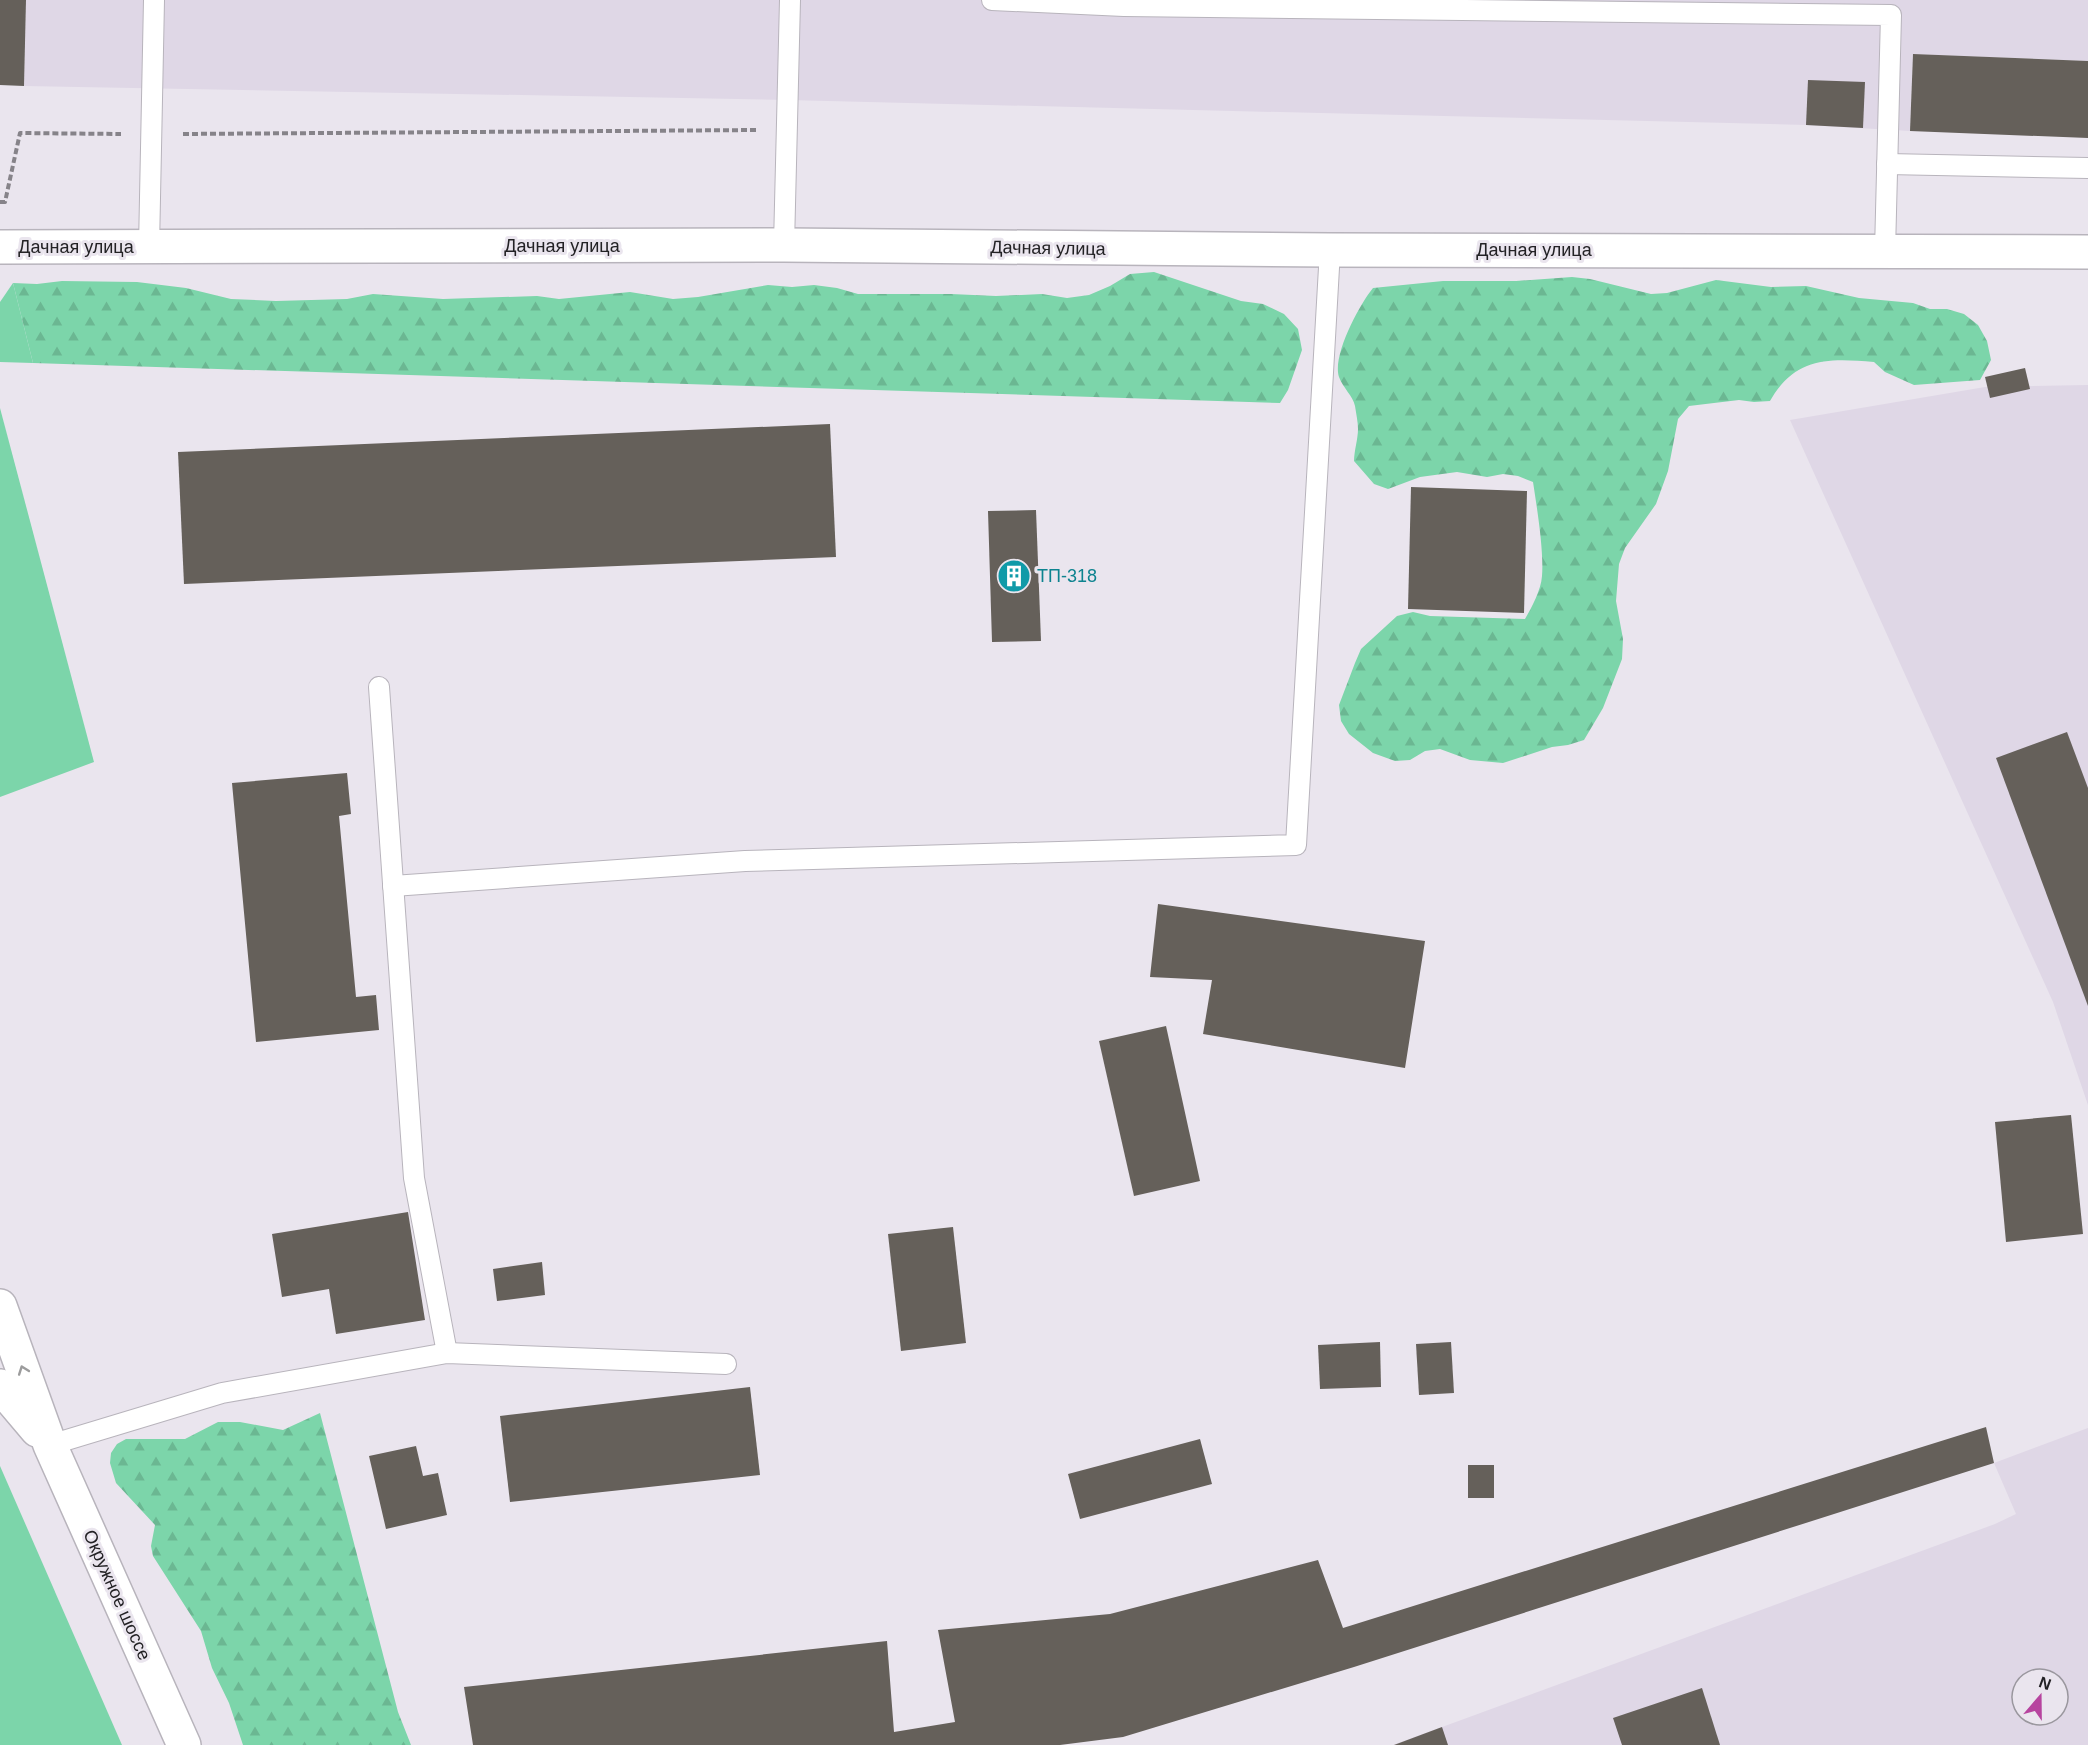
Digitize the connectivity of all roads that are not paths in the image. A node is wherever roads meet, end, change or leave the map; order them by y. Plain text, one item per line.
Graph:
1 (154, 0) edge
2 (790, 0) edge
3 (992, 0) edge
4 (1780, 7) edge
5 (1887, 164) junction
6 (2088, 168) edge
7 (784, 245) junction
8 (149, 247) junction
9 (3, 248) edge
10 (1330, 250) junction
11 (1885, 251) junction
12 (2088, 252) edge
13 (379, 687) dead end
14 (393, 886) junction
15 (0, 1306) edge
16 (447, 1353) junction
17 (726, 1364) dead end
18 (0, 1386) edge
19 (0, 1407) edge
20 (50, 1445) junction
21 (184, 1745) edge

1 - 8 lane
2 - 7 lane
3 - 4 lane
4 - 5 lane
5 - 6 lane
5 - 11 lane
7 - 8 street, Дачная улица
7 - 10 street, Дачная улица
8 - 9 street, Дачная улица
10 - 11 street, Дачная улица
10 - 14 lane
11 - 12 street, Дачная улица
13 - 14 lane
14 - 16 lane
20 -> 15 street, Окружное шоссе
16 - 17 lane
16 - 20 lane
18 - 20 street, Окружное шоссе
19 - 20 street
20 - 21 street, Окружное шоссе

